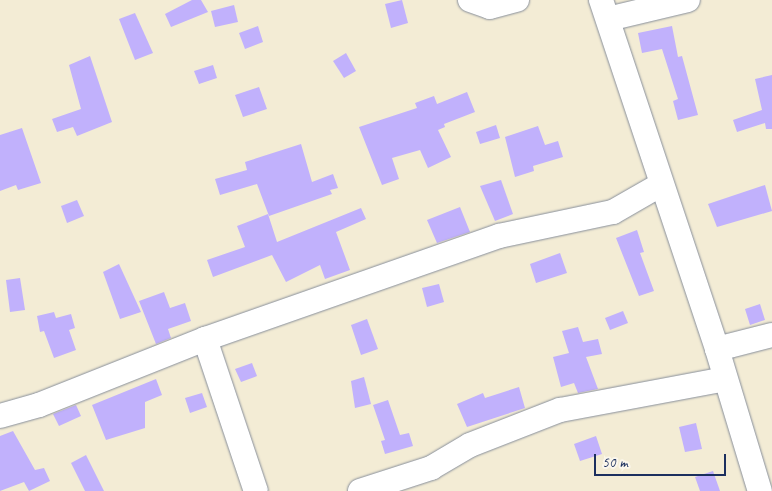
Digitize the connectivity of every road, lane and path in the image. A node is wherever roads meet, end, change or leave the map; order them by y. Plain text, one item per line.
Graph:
1 (470, 0) edge
2 (517, 0) edge
3 (688, 0) edge
4 (604, 10) edge
5 (660, 185) junction
6 (772, 335) edge
7 (205, 339) junction
8 (717, 349) junction
9 (725, 378) junction
10 (0, 416) edge
11 (256, 491) edge
12 (360, 491) edge
13 (760, 491) edge

1 - 2 street
3 - 4 street
4 - 5 street
5 - 7 street
5 - 8 street
6 - 8 street
7 - 10 street
7 - 11 street
8 - 9 street
9 - 12 street
9 - 13 street

